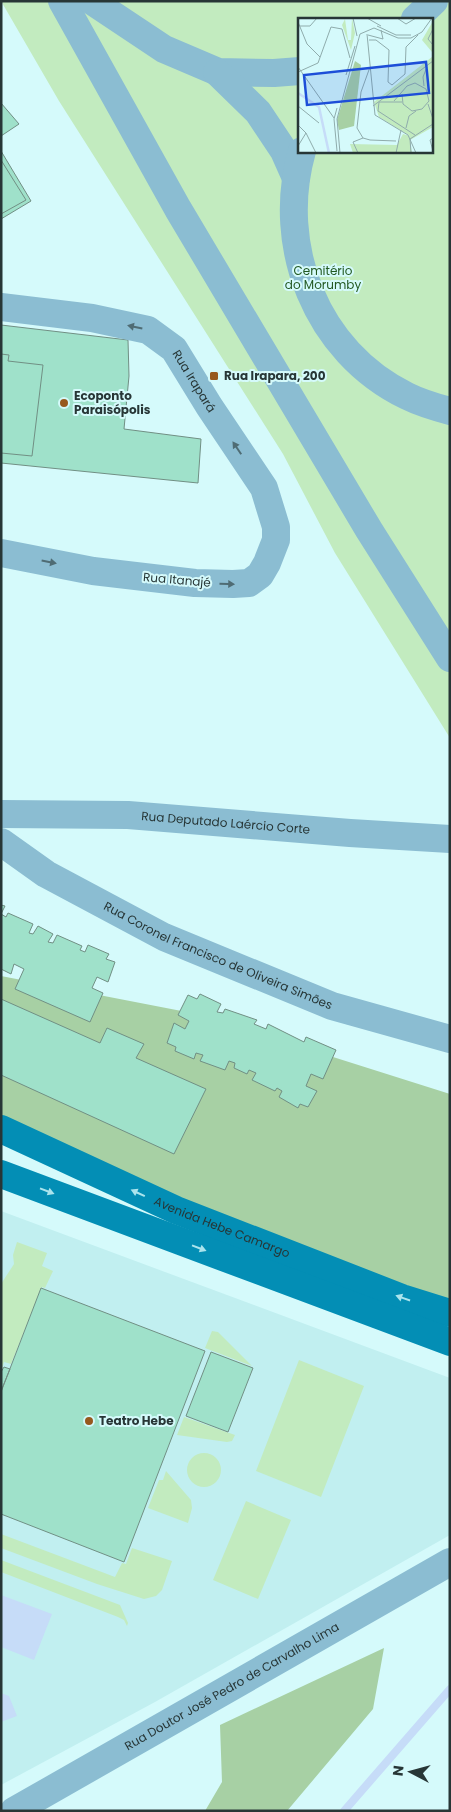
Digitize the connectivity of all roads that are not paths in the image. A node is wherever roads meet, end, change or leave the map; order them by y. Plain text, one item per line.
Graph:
1 (62, 1) edge
2 (92, 1) edge
3 (434, 1) edge
4 (450, 12) edge
5 (416, 18) edge
6 (431, 18) edge
7 (298, 70) edge
8 (217, 72) junction
9 (302, 152) edge
10 (296, 178) junction
11 (1, 307) edge
12 (438, 408) edge
13 (450, 422) edge
14 (264, 488) joint
15 (1, 552) edge
16 (450, 658) edge
17 (1, 814) edge
18 (450, 839) edge
19 (1, 842) edge
20 (450, 1039) edge
21 (1, 1129) edge
22 (1, 1174) edge
23 (450, 1313) edge
24 (450, 1342) edge
25 (450, 1562) edge
26 (14, 1811) edge

1 - 16 street
2 - 8 street
3 - 5 street
4 - 6 street
7 - 8 street
8 - 10 street
9 - 10 street
10 - 12 street
14 -> 11 street, Rua Irapará
12 - 13 street
15 -> 14 street, Rua Itanajé
17 - 18 street, Rua Deputado Laércio Corte
19 - 20 street, Rua Coronel Francisco de Oliveira Simões
23 -> 21 main road, Avenida Hebe Camargo
22 -> 24 main road
25 - 26 street, Rua Doutor José Pedro de Carvalho Lima

